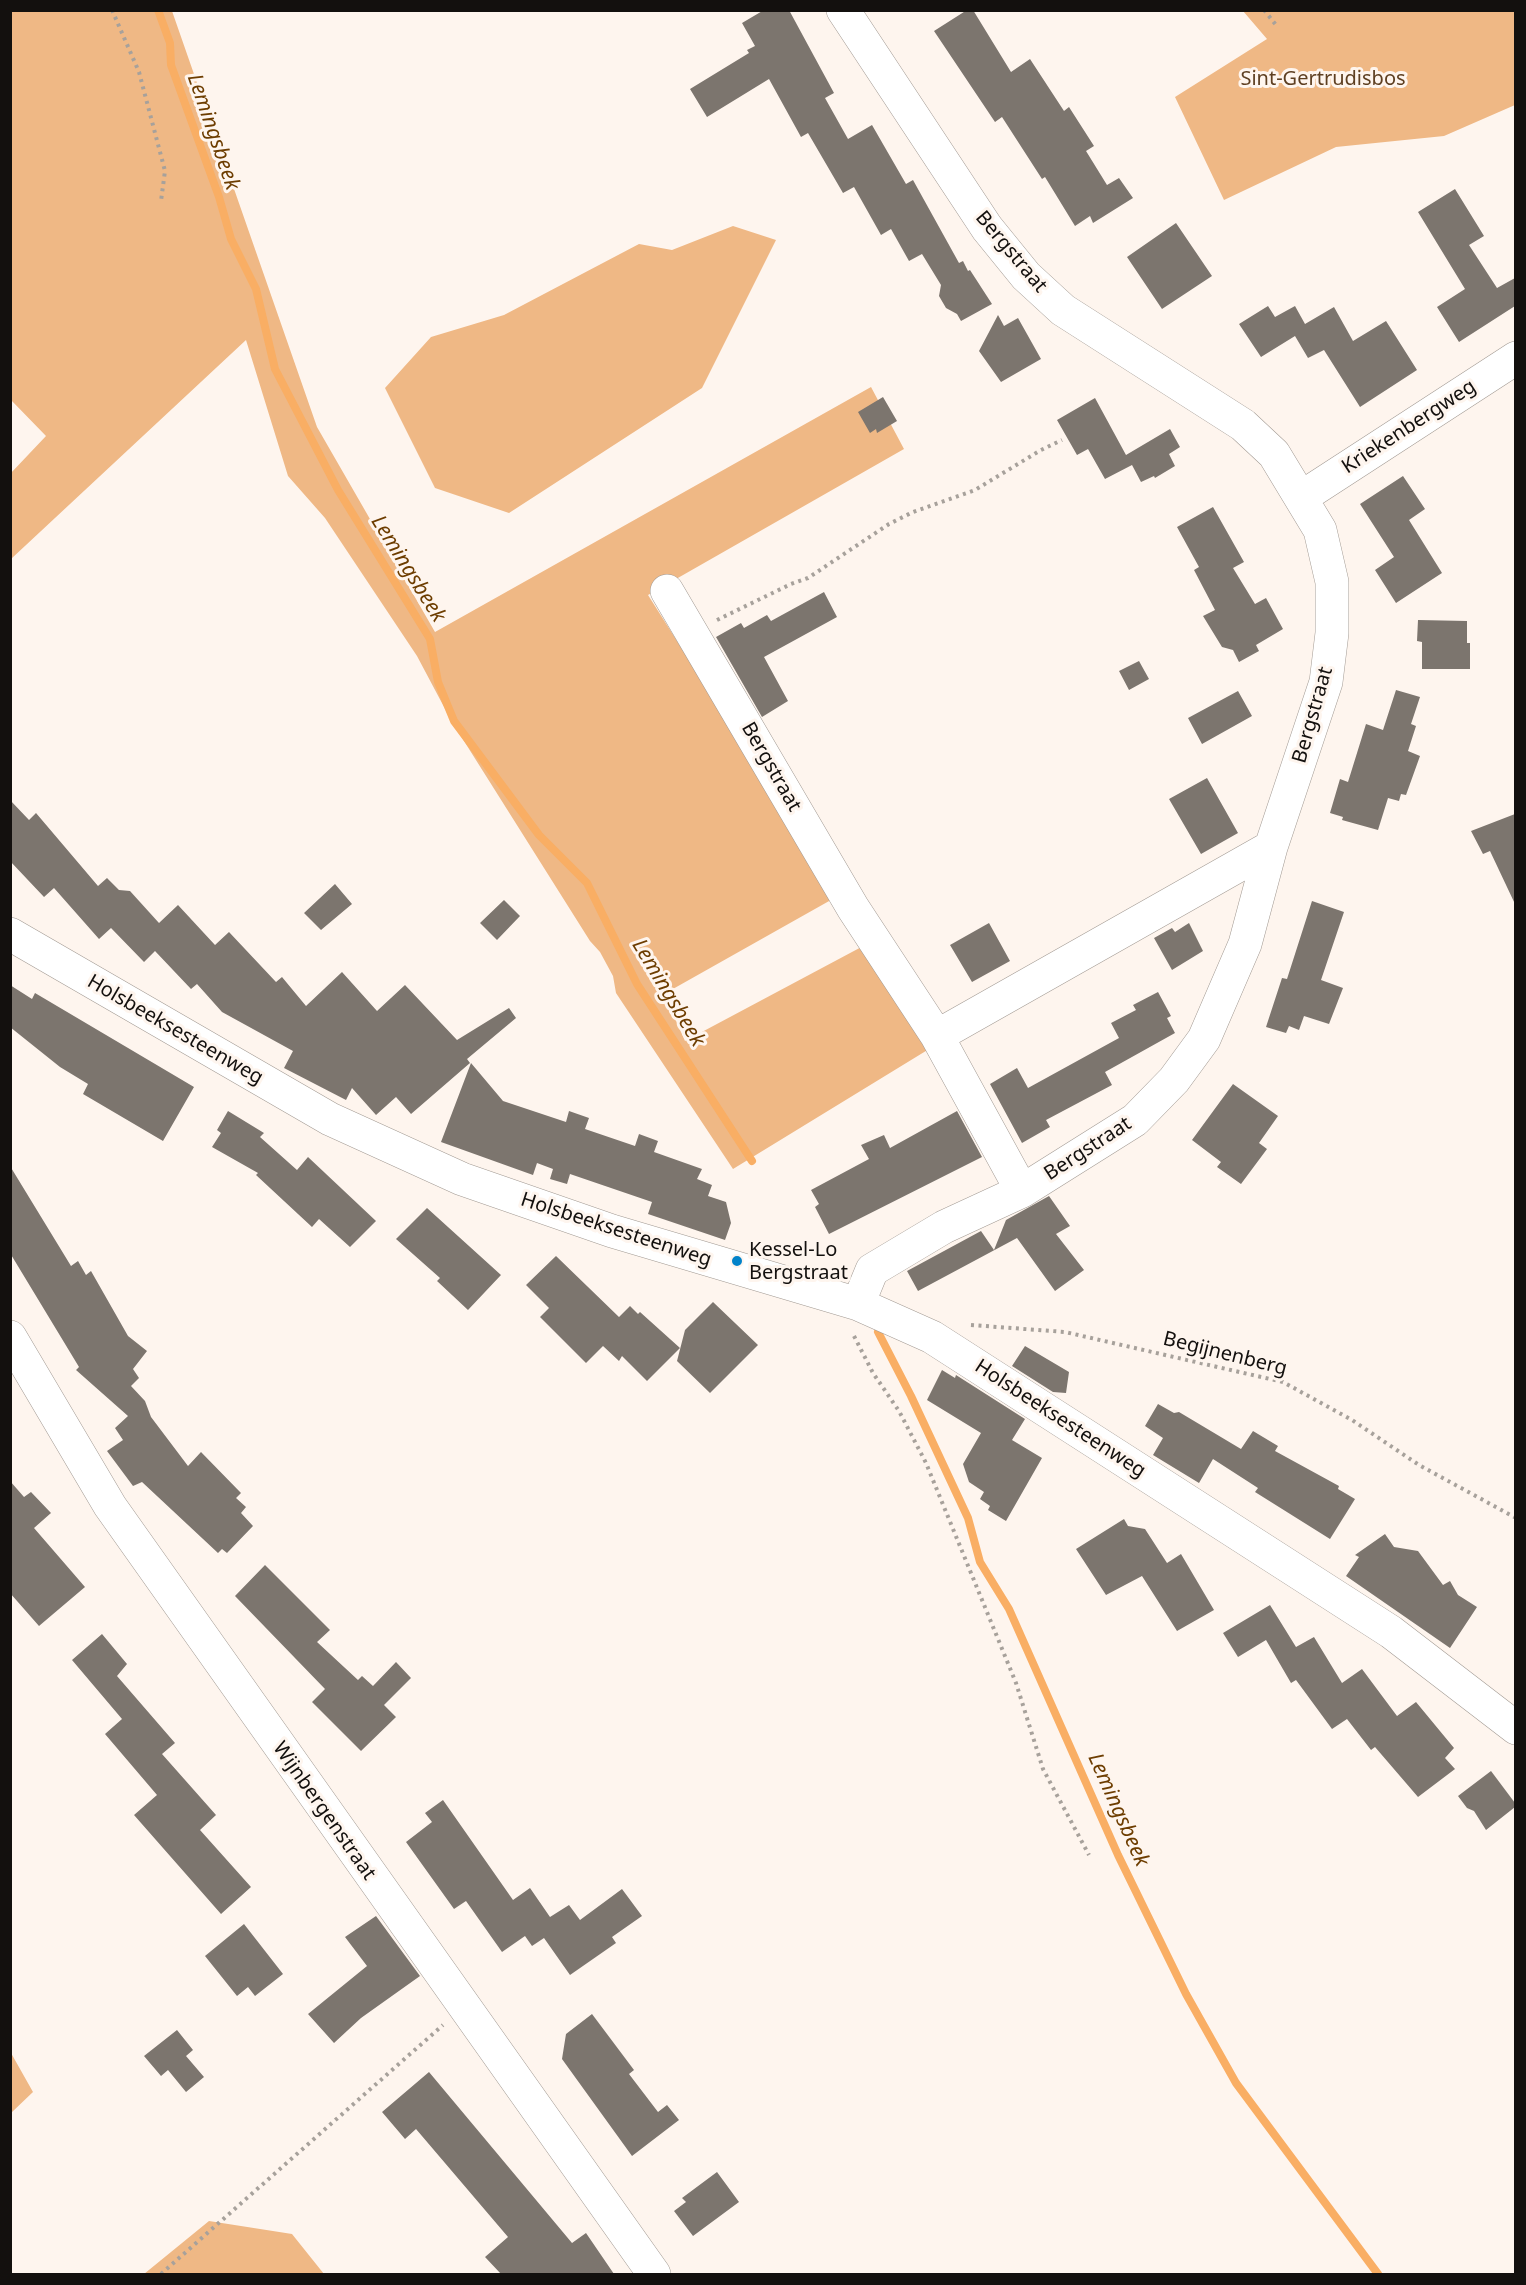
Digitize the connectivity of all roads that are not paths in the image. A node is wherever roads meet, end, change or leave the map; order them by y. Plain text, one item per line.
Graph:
1 (843, 10) edge
2 (1515, 358) edge
3 (1302, 496) junction
4 (667, 591) dead end
5 (1271, 847) junction
6 (10, 934) edge
7 (936, 1036) junction
8 (1022, 1191) junction
9 (858, 1304) junction
10 (10, 1337) edge
11 (1515, 1728) edge
12 (654, 2274) edge

1 - 3 street, Bergstraat
2 - 3 street, Kriekenbergweg
3 - 5 street, Bergstraat
4 - 7 street, Bergstraat
5 - 7 street
5 - 8 street, Bergstraat
6 - 9 street, Holsbeeksesteenweg
7 - 8 street, Bergstraat
8 - 9 street, Bergstraat
9 - 11 street, Holsbeeksesteenweg
10 - 12 street, Wijnbergenstraat

